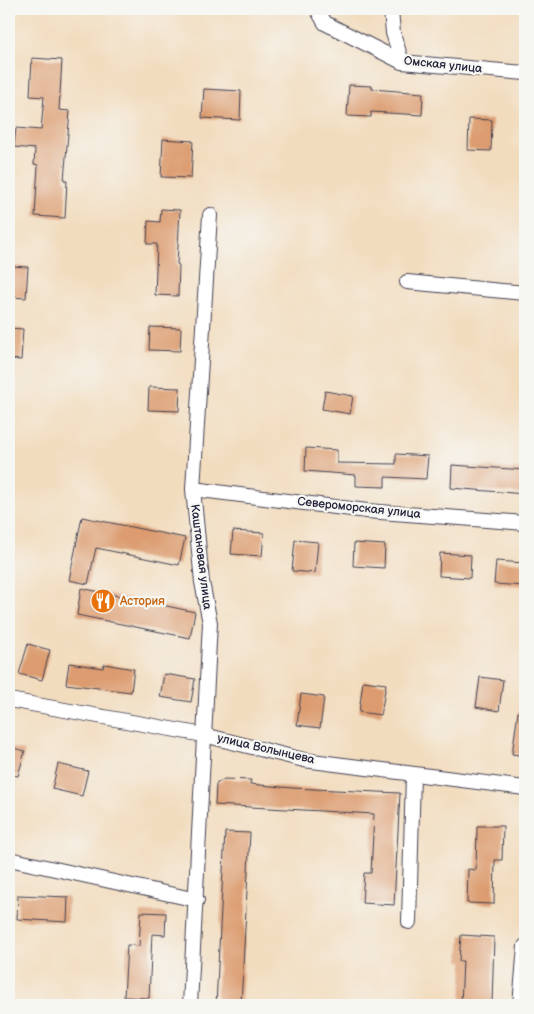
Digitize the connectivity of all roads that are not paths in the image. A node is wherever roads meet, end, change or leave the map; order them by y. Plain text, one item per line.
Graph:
1 (317, 9) edge
2 (392, 9) edge
3 (402, 62) junction
4 (525, 73) edge
5 (210, 215) dead end
6 (407, 282) dead end
7 (525, 293) edge
8 (193, 489) junction
9 (525, 523) edge
10 (9, 700) edge
11 (204, 735) junction
12 (413, 774) junction
13 (525, 788) edge
14 (9, 858) edge
15 (197, 900) junction
16 (408, 922) dead end
17 (525, 946) edge
18 (190, 1005) edge
19 (520, 1005) edge

1 - 3 street, Омская улица
2 - 3 street
3 - 4 street, Омская улица
5 - 8 street, Каштановая улица
6 - 7 street
8 - 9 street, Североморская улица
8 - 11 street, Каштановая улица
10 - 11 street, улица Волынцева
11 - 12 street, улица Волынцева
11 - 15 street, Каштановая улица
12 - 13 street, улица Волынцева
12 - 16 street
14 - 15 street
15 - 18 street, Каштановая улица
17 - 19 street

